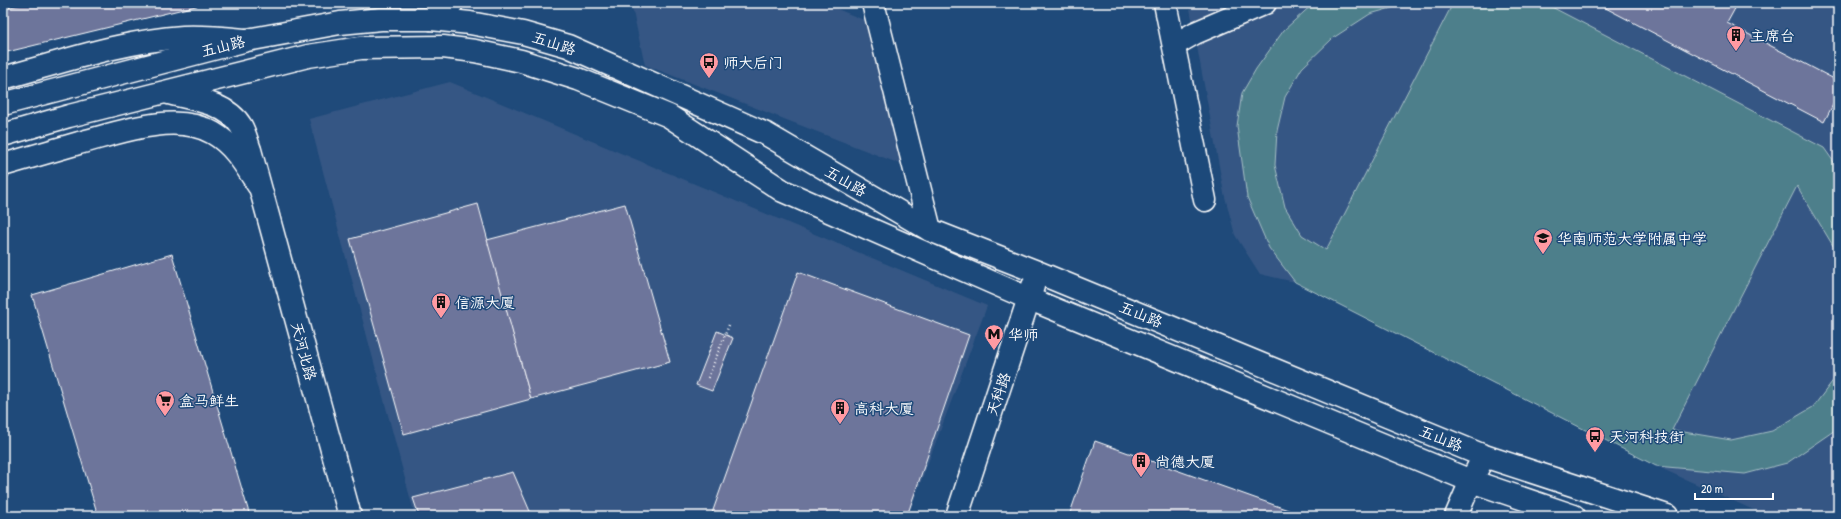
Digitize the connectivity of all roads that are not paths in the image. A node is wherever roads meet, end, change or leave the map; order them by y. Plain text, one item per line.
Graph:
1 (452, 3) edge
2 (873, 3) edge
3 (1165, 3) edge
4 (1265, 3) edge
5 (431, 19) junction
6 (247, 40) junction
7 (1174, 45) junction
8 (3, 78) edge
9 (166, 92) junction
10 (3, 104) edge
11 (3, 135) edge
12 (3, 165) edge
13 (260, 186) junction
14 (1205, 200) dead end
15 (930, 230) junction
16 (1037, 272) junction
17 (1030, 299) junction
18 (1484, 456) junction
19 (1471, 481) junction
20 (350, 516) edge
21 (957, 516) edge
22 (1456, 516) edge
23 (1574, 516) edge
24 (1667, 516) edge

1 - 5 main road
2 - 15 main road
3 - 7 main road
4 - 7 main road
5 - 6 main road, 五山路
5 - 15 main road, 五山路
6 - 8 main road
6 - 10 main road, 五山路
7 - 14 main road
9 - 11 main road, 五山路
9 - 13 main road, 天河北路
9 - 17 main road, 五山路
12 - 13 main road
13 - 20 main road, 天河北路
15 - 16 main road, 五山路
16 - 17 main road, 天科路
16 - 18 main road, 五山路
17 - 19 main road, 五山路
17 - 21 main road, 天科路
18 - 19 main road
18 - 24 main road, 五山路
19 - 22 main road
19 - 23 main road, 五山路

